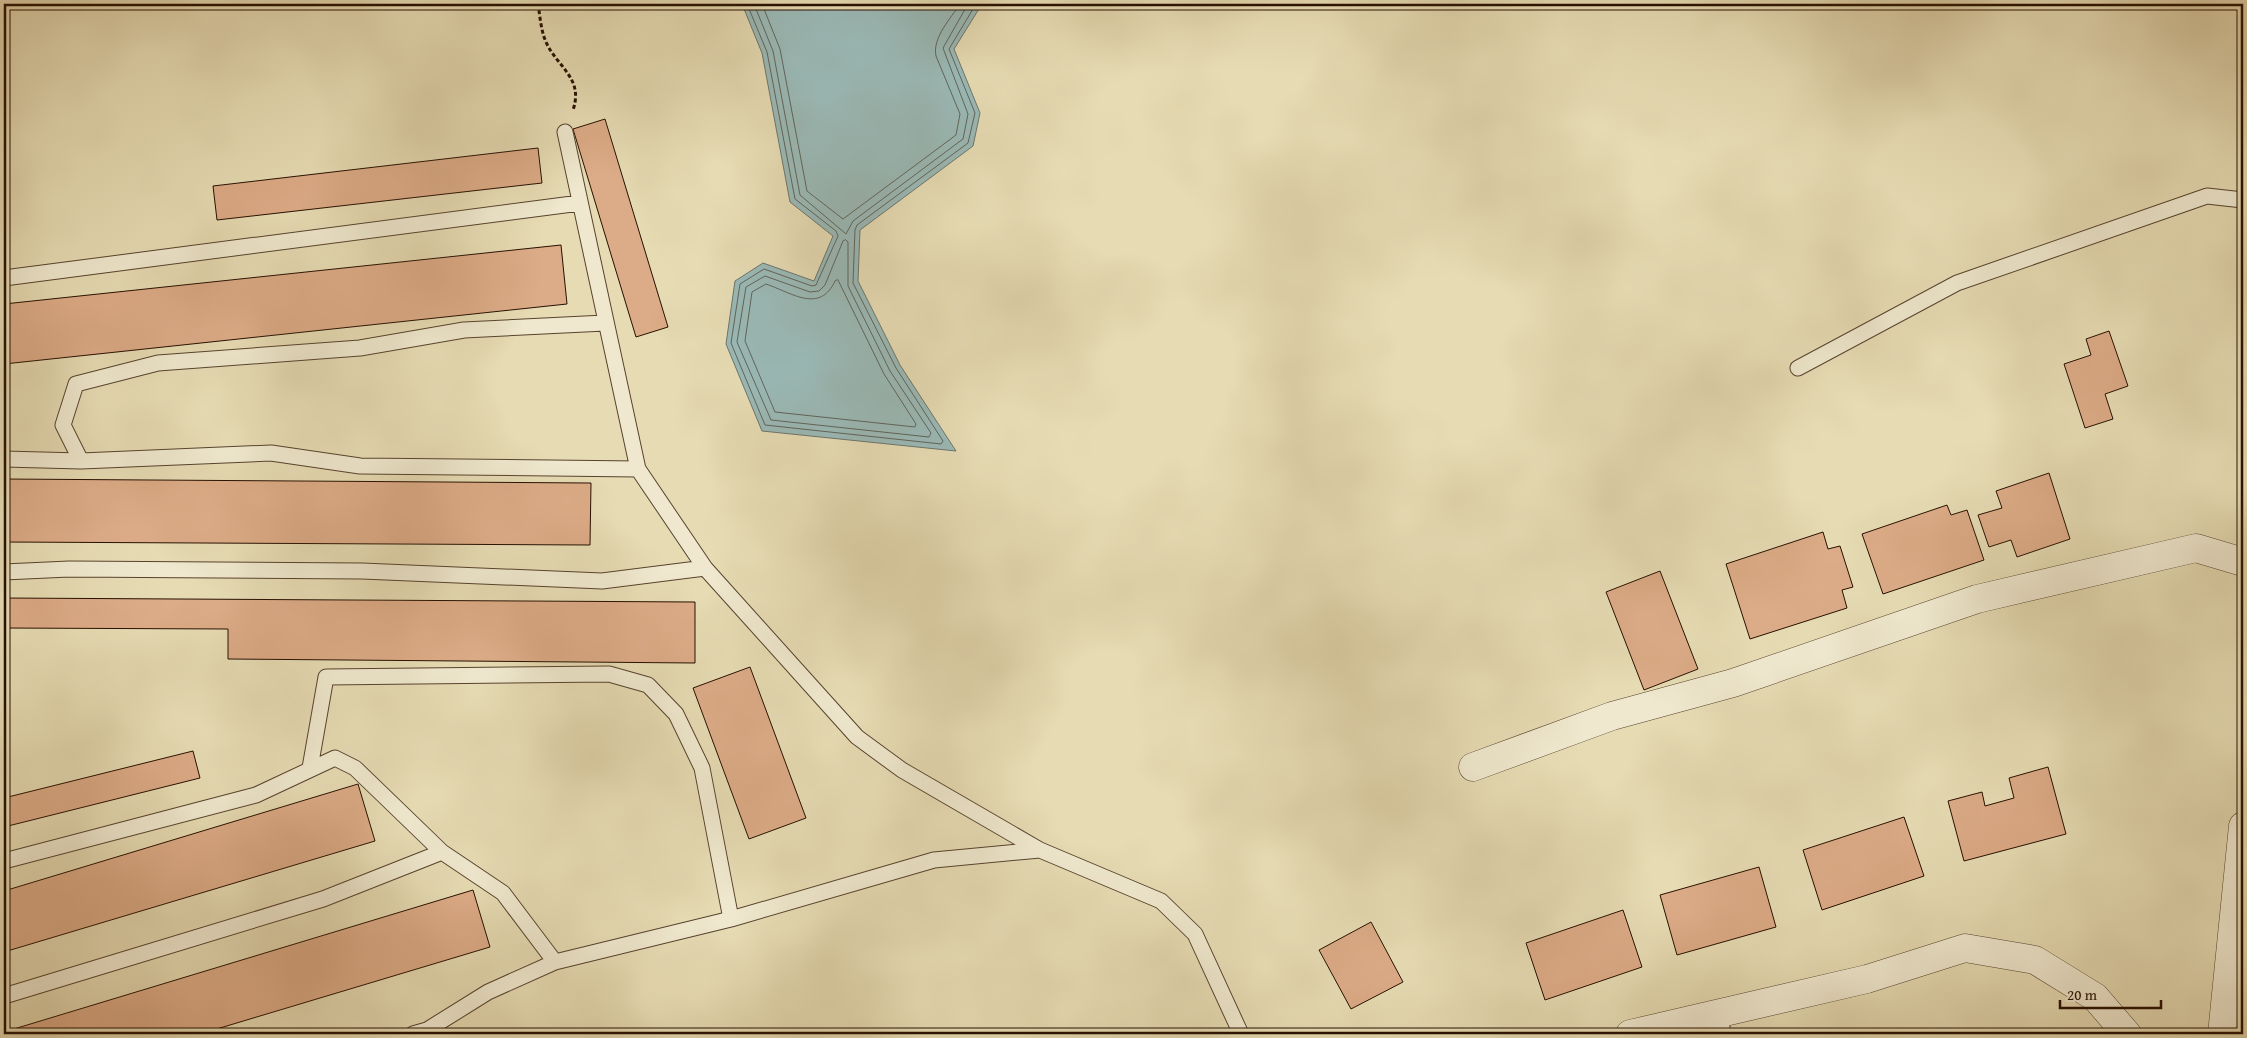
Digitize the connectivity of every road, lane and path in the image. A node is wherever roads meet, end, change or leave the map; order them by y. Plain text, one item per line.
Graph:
1 (538, 4) edge
2 (565, 132) joint
3 (2243, 200) edge
4 (580, 204) junction
5 (4, 278) edge
6 (605, 323) junction
7 (1798, 368) dead end
8 (4, 459) edge
9 (81, 461) junction
10 (638, 469) junction
11 (2243, 562) edge
12 (705, 568) junction
13 (4, 572) edge
14 (1473, 767) dead end
15 (310, 768) junction
16 (2243, 826) edge
17 (1040, 850) junction
18 (442, 852) junction
19 (4, 861) edge
20 (731, 919) junction
21 (555, 962) junction
22 (4, 996) edge
23 (1722, 1024) edge
24 (413, 1034) edge
25 (1241, 1034) edge
26 (1630, 1034) edge
27 (2127, 1034) edge
28 (2222, 1034) edge

1 - 2 path
2 - 4 lane
3 - 7 lane
4 - 5 lane
4 - 6 lane
6 - 9 lane
6 - 10 lane
8 - 9 lane
9 - 10 lane
10 - 12 lane
11 - 14 street
12 - 13 lane
12 - 17 lane
15 - 18 lane
15 - 19 lane
15 - 20 lane
16 - 28 street
17 - 20 lane
17 - 25 lane
18 - 21 lane
18 - 22 lane
20 - 21 lane
21 - 24 lane
23 - 26 street
23 - 27 street

